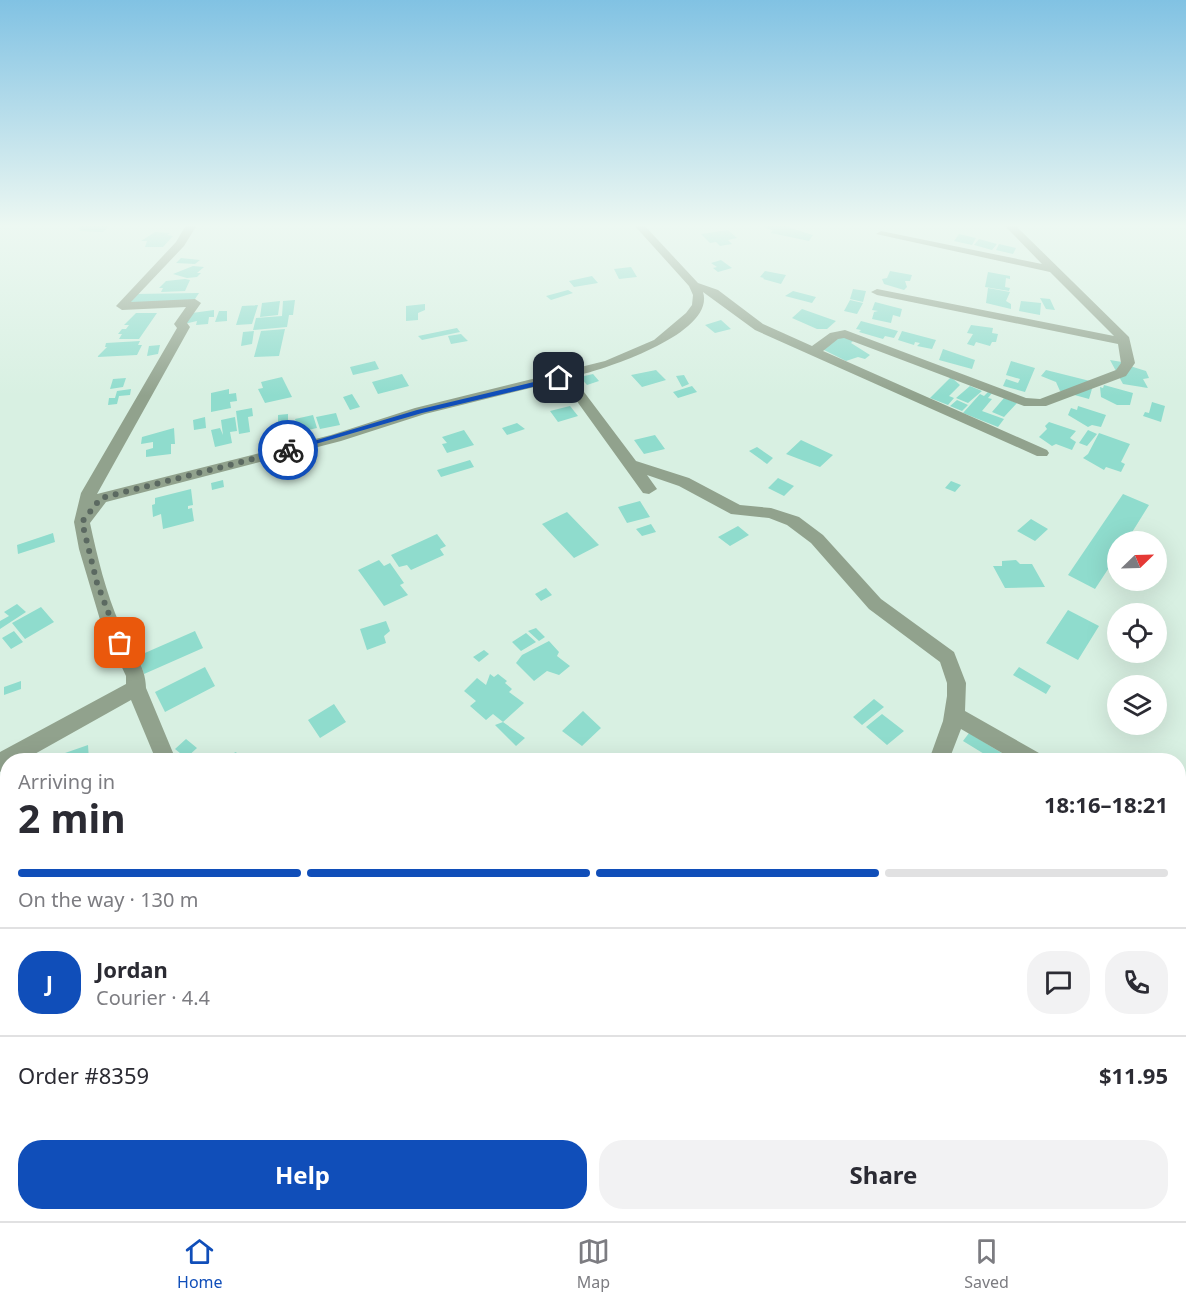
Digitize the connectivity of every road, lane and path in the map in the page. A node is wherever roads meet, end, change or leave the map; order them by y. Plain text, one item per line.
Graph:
1 (142, 282) edge
2 (691, 282) edge
3 (1068, 282) edge
4 (694, 285) junction
5 (877, 292) dead end
6 (1124, 340) junction
7 (814, 351) junction
8 (573, 374) junction
9 (1042, 453) dead end
10 (630, 464) junction
11 (650, 489) dead end
12 (95, 496) junction
13 (136, 688) junction
14 (955, 715) junction
15 (18, 753) edge
16 (163, 753) edge
17 (941, 753) edge
18 (1020, 753) edge

1 - 12 street
2 - 4 street
3 - 6 street
4 - 7 street
4 - 8 street
5 - 6 street
6 - 7 street
7 - 9 street
8 - 10 street
8 - 12 street
10 - 11 street
10 - 14 street
12 - 13 street
13 - 15 street
13 - 16 street
14 - 17 street
14 - 18 street

